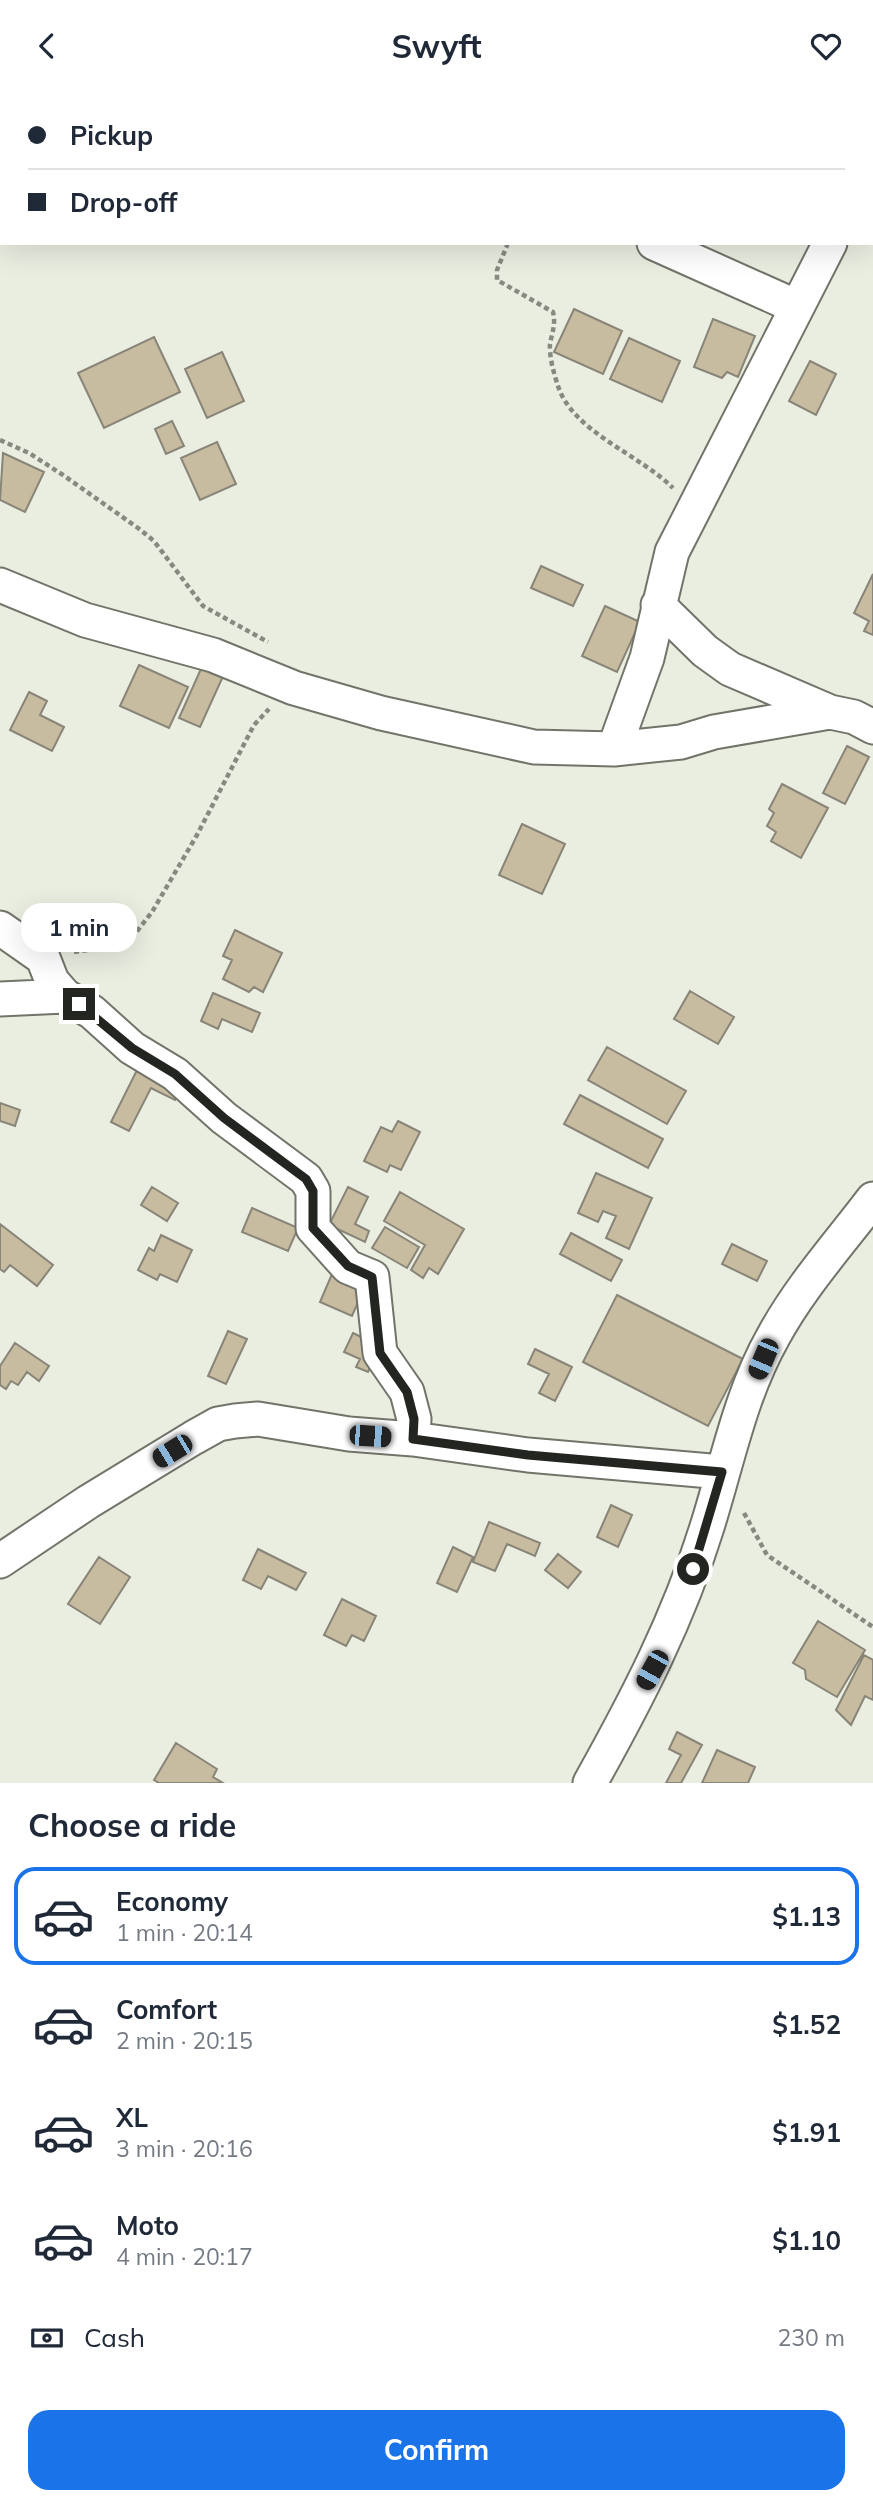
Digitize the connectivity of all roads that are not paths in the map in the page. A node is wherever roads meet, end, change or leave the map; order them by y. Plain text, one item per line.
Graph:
1 (658, 245) edge
2 (829, 245) edge
3 (797, 307) junction
4 (0, 585) edge
5 (658, 605) junction
6 (830, 712) junction
7 (873, 727) edge
8 (614, 750) junction
9 (0, 929) edge
10 (65, 996) junction
11 (0, 999) edge
12 (873, 1199) edge
13 (413, 1439) junction
14 (722, 1472) junction
15 (0, 1561) edge
16 (590, 1783) edge

1 - 3 street
2 - 3 street
3 - 5 street
4 - 8 street
5 - 6 street
5 - 8 street
6 - 7 street
6 - 8 street
9 - 10 street
10 - 11 street
10 - 13 street
12 - 14 street
13 - 14 street
13 - 15 street
14 - 16 street

